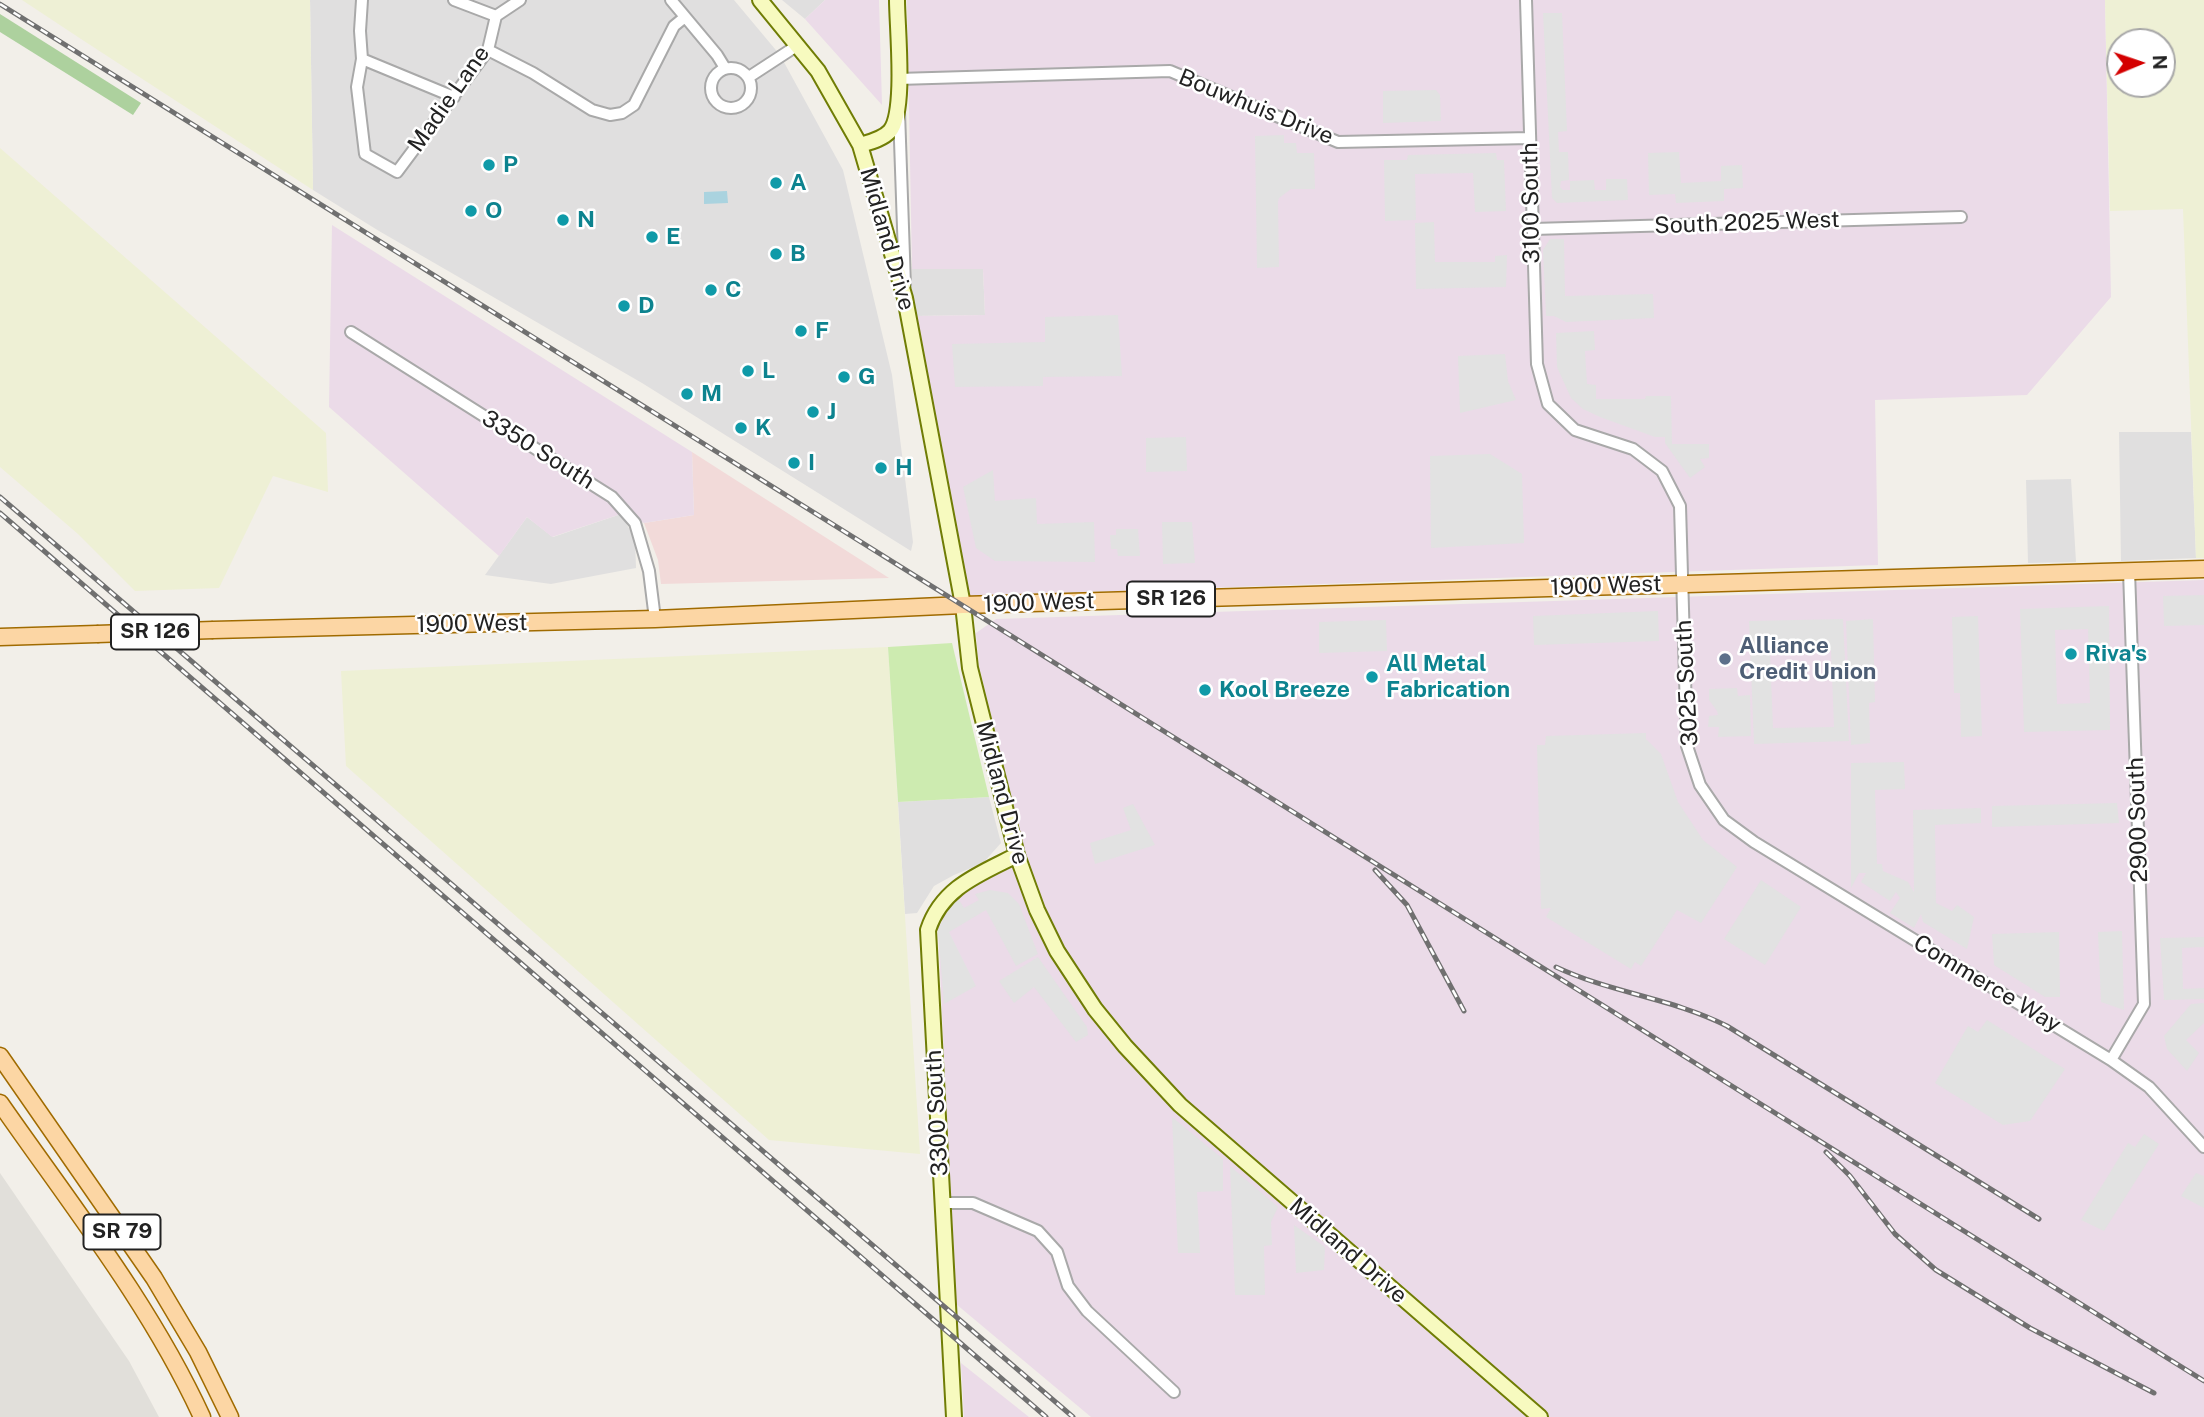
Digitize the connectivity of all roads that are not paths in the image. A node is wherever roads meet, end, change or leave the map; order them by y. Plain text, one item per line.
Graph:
1 (362, 0) edge
2 (454, 0) edge
3 (520, 0) edge
4 (671, 0) edge
5 (760, 0) edge
6 (897, 0) edge
7 (1526, 0) edge
8 (496, 16) junction
9 (685, 17) junction
10 (798, 45) junction
11 (488, 50) junction
12 (362, 60) junction
13 (725, 68) junction
14 (748, 77) junction
15 (898, 79) junction
16 (454, 97) junction
17 (899, 108) junction
18 (1530, 138) junction
19 (860, 145) junction
20 (1961, 217) dead end
21 (1533, 229) junction
22 (905, 299) junction
23 (351, 332) dead end
24 (1548, 404) joint
25 (2204, 569) edge
26 (2129, 571) junction
27 (1682, 584) junction
28 (963, 605) junction
29 (655, 619) junction
30 (0, 637) edge
31 (1754, 842) joint
32 (1017, 855) junction
33 (0, 1056) edge
34 (2111, 1060) junction
35 (0, 1103) edge
36 (2204, 1147) edge
37 (942, 1203) junction
38 (1174, 1392) dead end
39 (202, 1417) edge
40 (230, 1417) edge
41 (954, 1417) edge
42 (1540, 1417) edge

1 - 12 street
2 - 8 street
3 - 8 street, Madie Lane
4 - 9 street
5 - 10 street, Midland Drive
6 - 15 street
7 - 18 street, 3100 South
8 - 11 street, Madie Lane
9 - 11 street
9 - 13 street
10 - 14 street
10 - 19 street, Midland Drive
11 - 16 street, Madie Lane
12 - 16 street
12 - 16 street, Madie Lane
13 - 14 street
13 - 14 street
15 - 17 street
15 - 18 street, Bouwhuis Drive
17 - 19 street
17 - 22 street
18 - 21 street, 3100 South
19 - 22 street, Midland Drive
20 - 21 street, South 2025 West
21 - 24 street, 3100 South
22 - 28 street, Midland Drive
23 - 29 street, 3350 South
24 - 27 street, 3025 South
25 - 26 main road, 1900 West / SR 126
26 - 27 main road, 1900 West / SR 126
26 - 34 street, 2900 South
27 - 28 main road, 1900 West / SR 126
27 - 31 street, 3025 South
28 - 29 main road, 1900 West / SR 126
28 - 32 street, Midland Drive
29 - 30 main road, 1900 West / SR 126, bridge
31 - 34 street, Commerce Way
32 - 37 street, 3300 South
32 - 42 street, Midland Drive
33 - 40 main road, SR 79
34 - 36 street, Commerce Way
35 - 39 main road, SR 79
37 - 38 street
37 - 41 street, 3300 South

